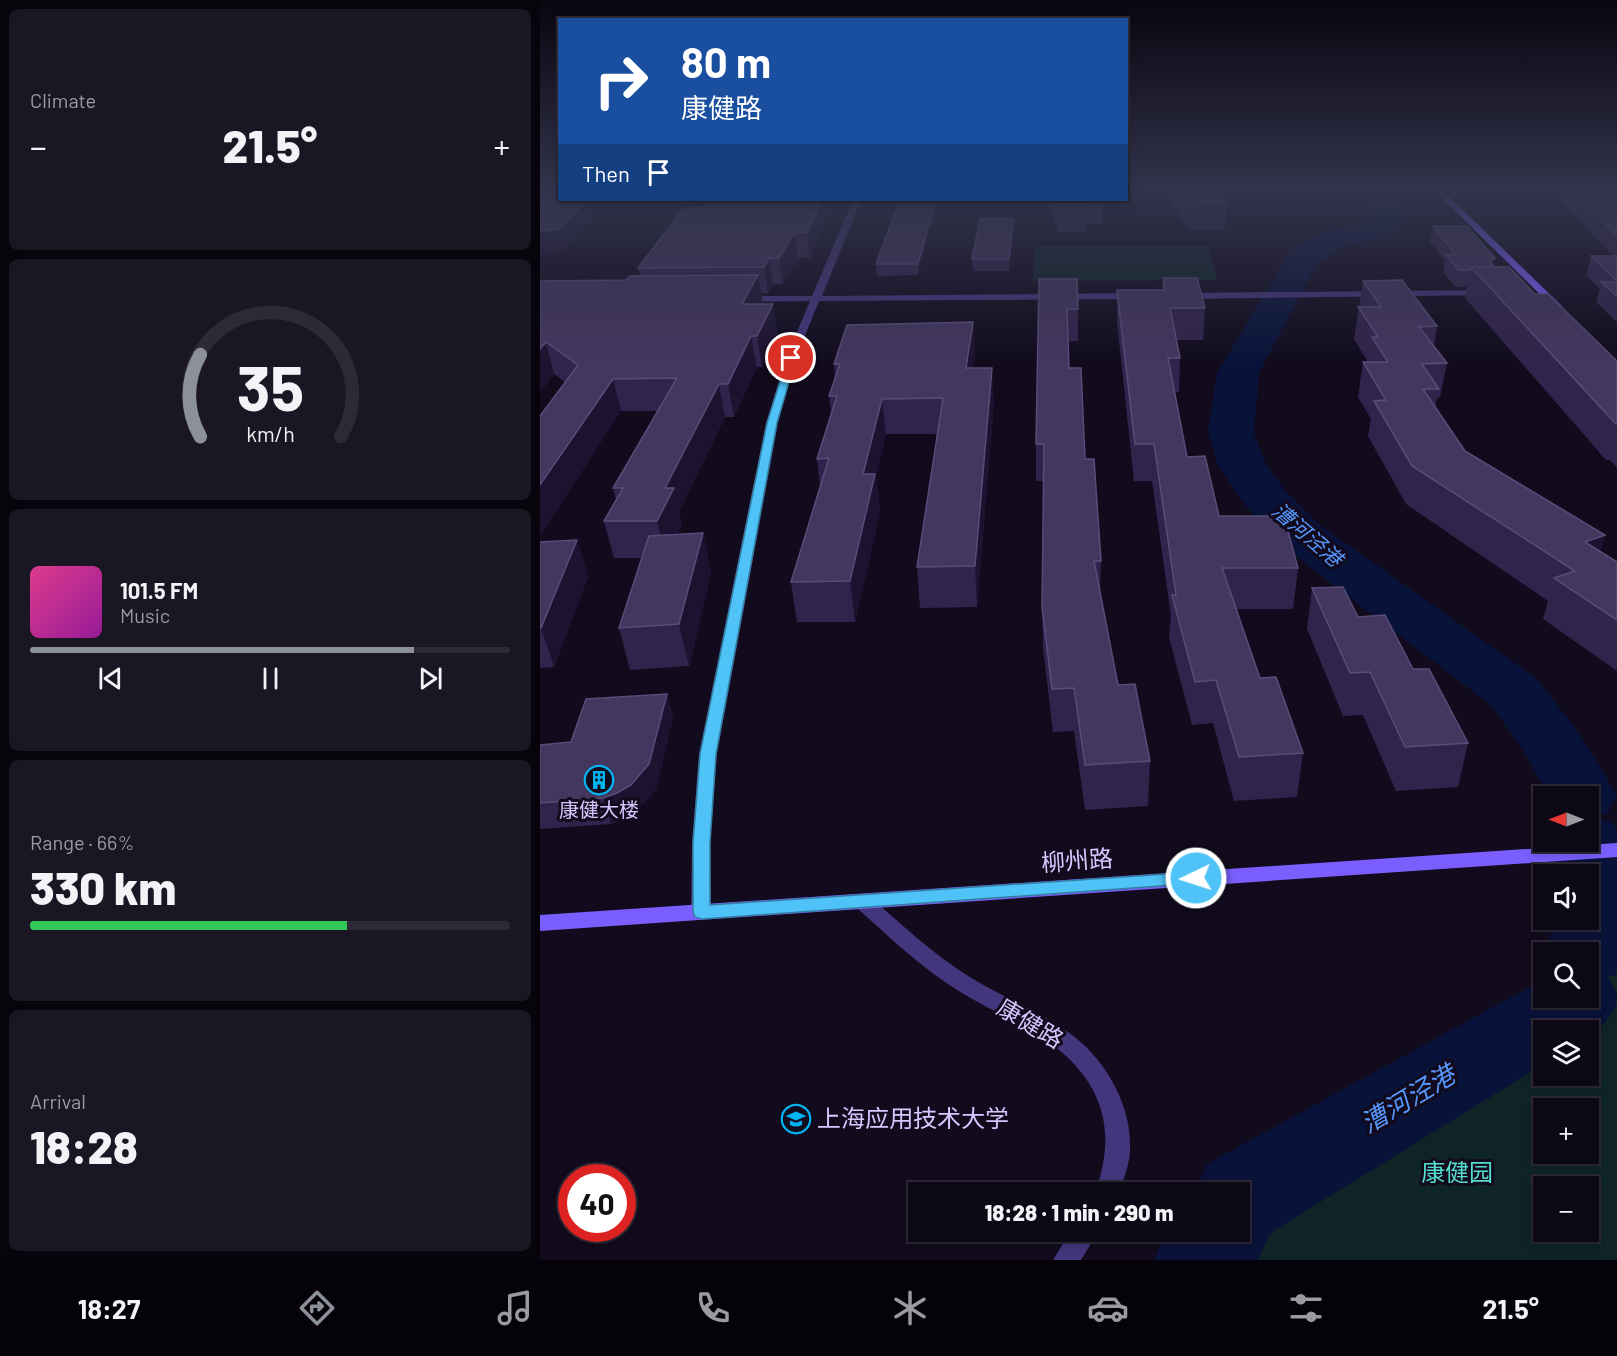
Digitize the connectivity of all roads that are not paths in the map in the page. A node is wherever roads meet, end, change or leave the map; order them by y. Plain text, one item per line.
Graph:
1 (836, 248) edge
2 (1498, 248) edge
3 (1531, 292) edge
4 (1543, 292) junction
5 (1495, 293) edge
6 (1147, 296) edge
7 (1170, 296) edge
8 (731, 299) edge
9 (814, 299) junction
10 (1568, 316) edge
11 (1617, 849) edge
12 (862, 901) junction
13 (702, 912) junction
14 (540, 923) edge
15 (1111, 1182) edge
16 (1078, 1242) edge
17 (1066, 1260) edge

1 - 9 street
2 - 4 street
3 - 4 street
4 - 10 street
5 - 7 street
6 - 9 street
8 - 9 street
9 - 13 street
11 - 12 street, 柳州路
12 - 13 street, 柳州路
12 - 15 street, 康健路
13 - 14 street, 柳州路
16 - 17 street

